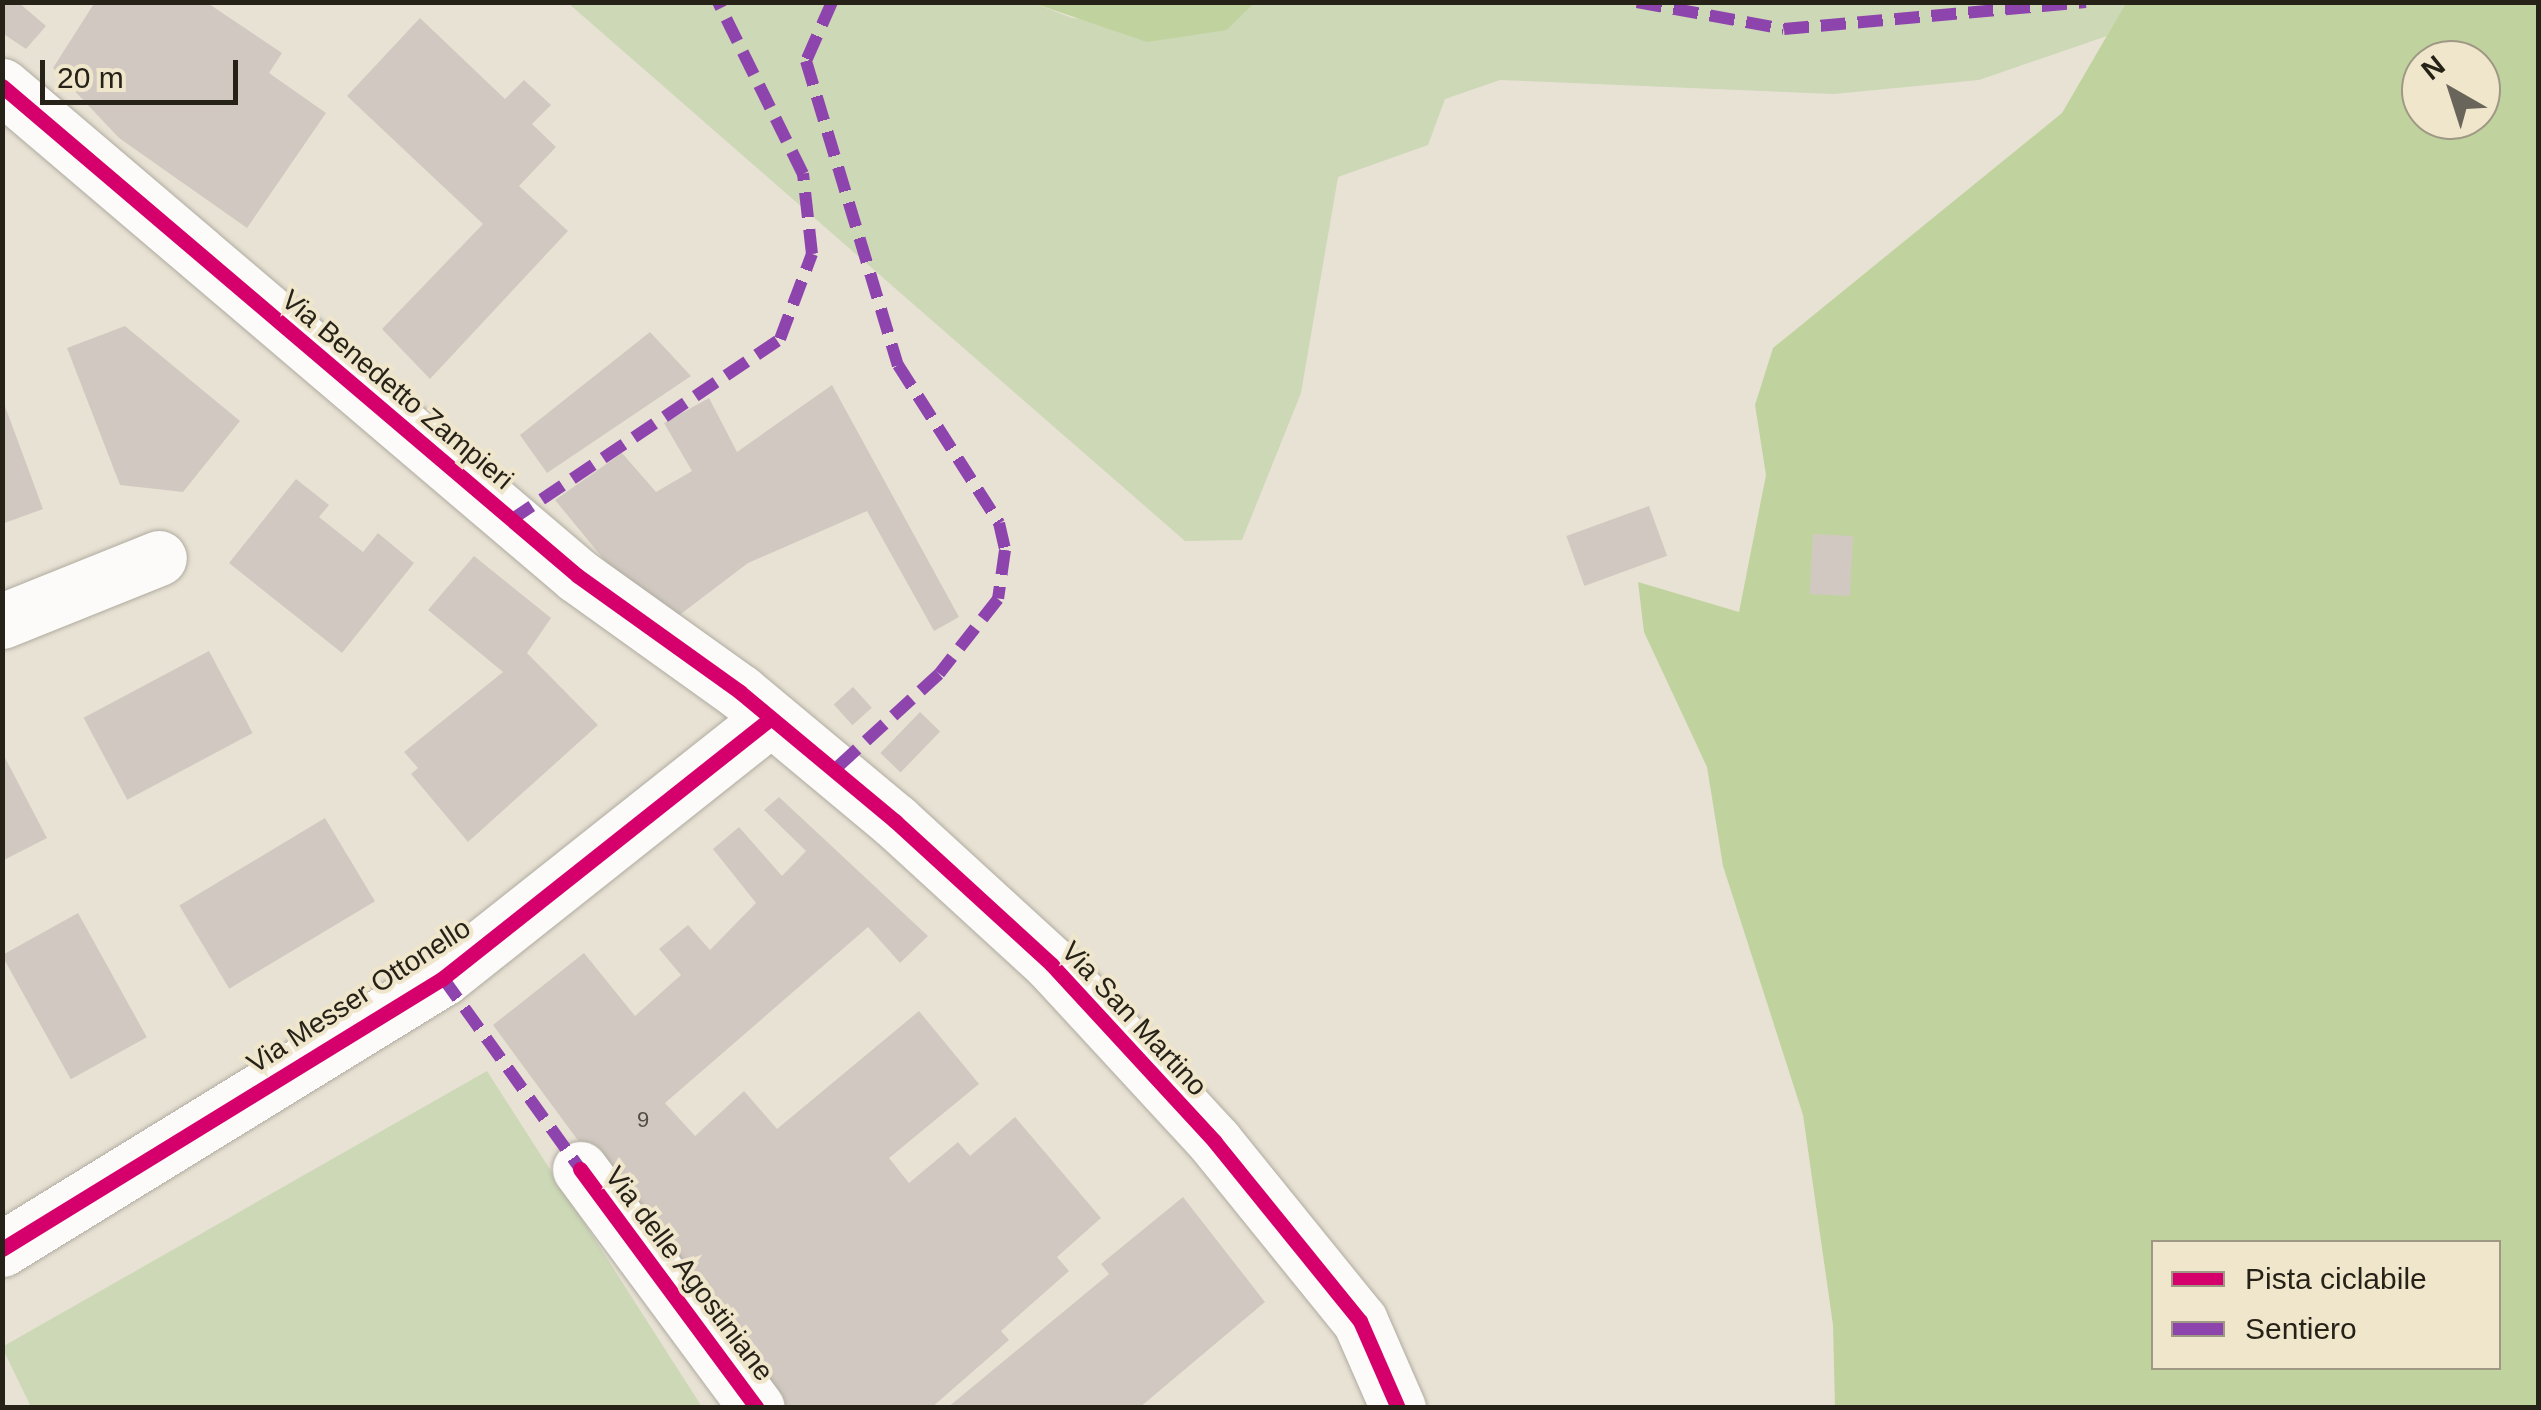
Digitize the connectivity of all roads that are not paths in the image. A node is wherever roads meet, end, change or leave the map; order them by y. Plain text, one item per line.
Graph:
1 (2, 86) edge
2 (159, 558) dead end
3 (2, 621) edge
4 (770, 719) junction
5 (580, 1170) dead end
6 (2, 1250) edge
7 (758, 1408) edge
8 (1398, 1408) edge

1 - 4 street, Via Benedetto Zampieri
2 - 3 street
4 - 6 street, Via Messer Ottonello
4 - 8 street, Via San Martino
5 - 7 street, Via delle Agostiniane

